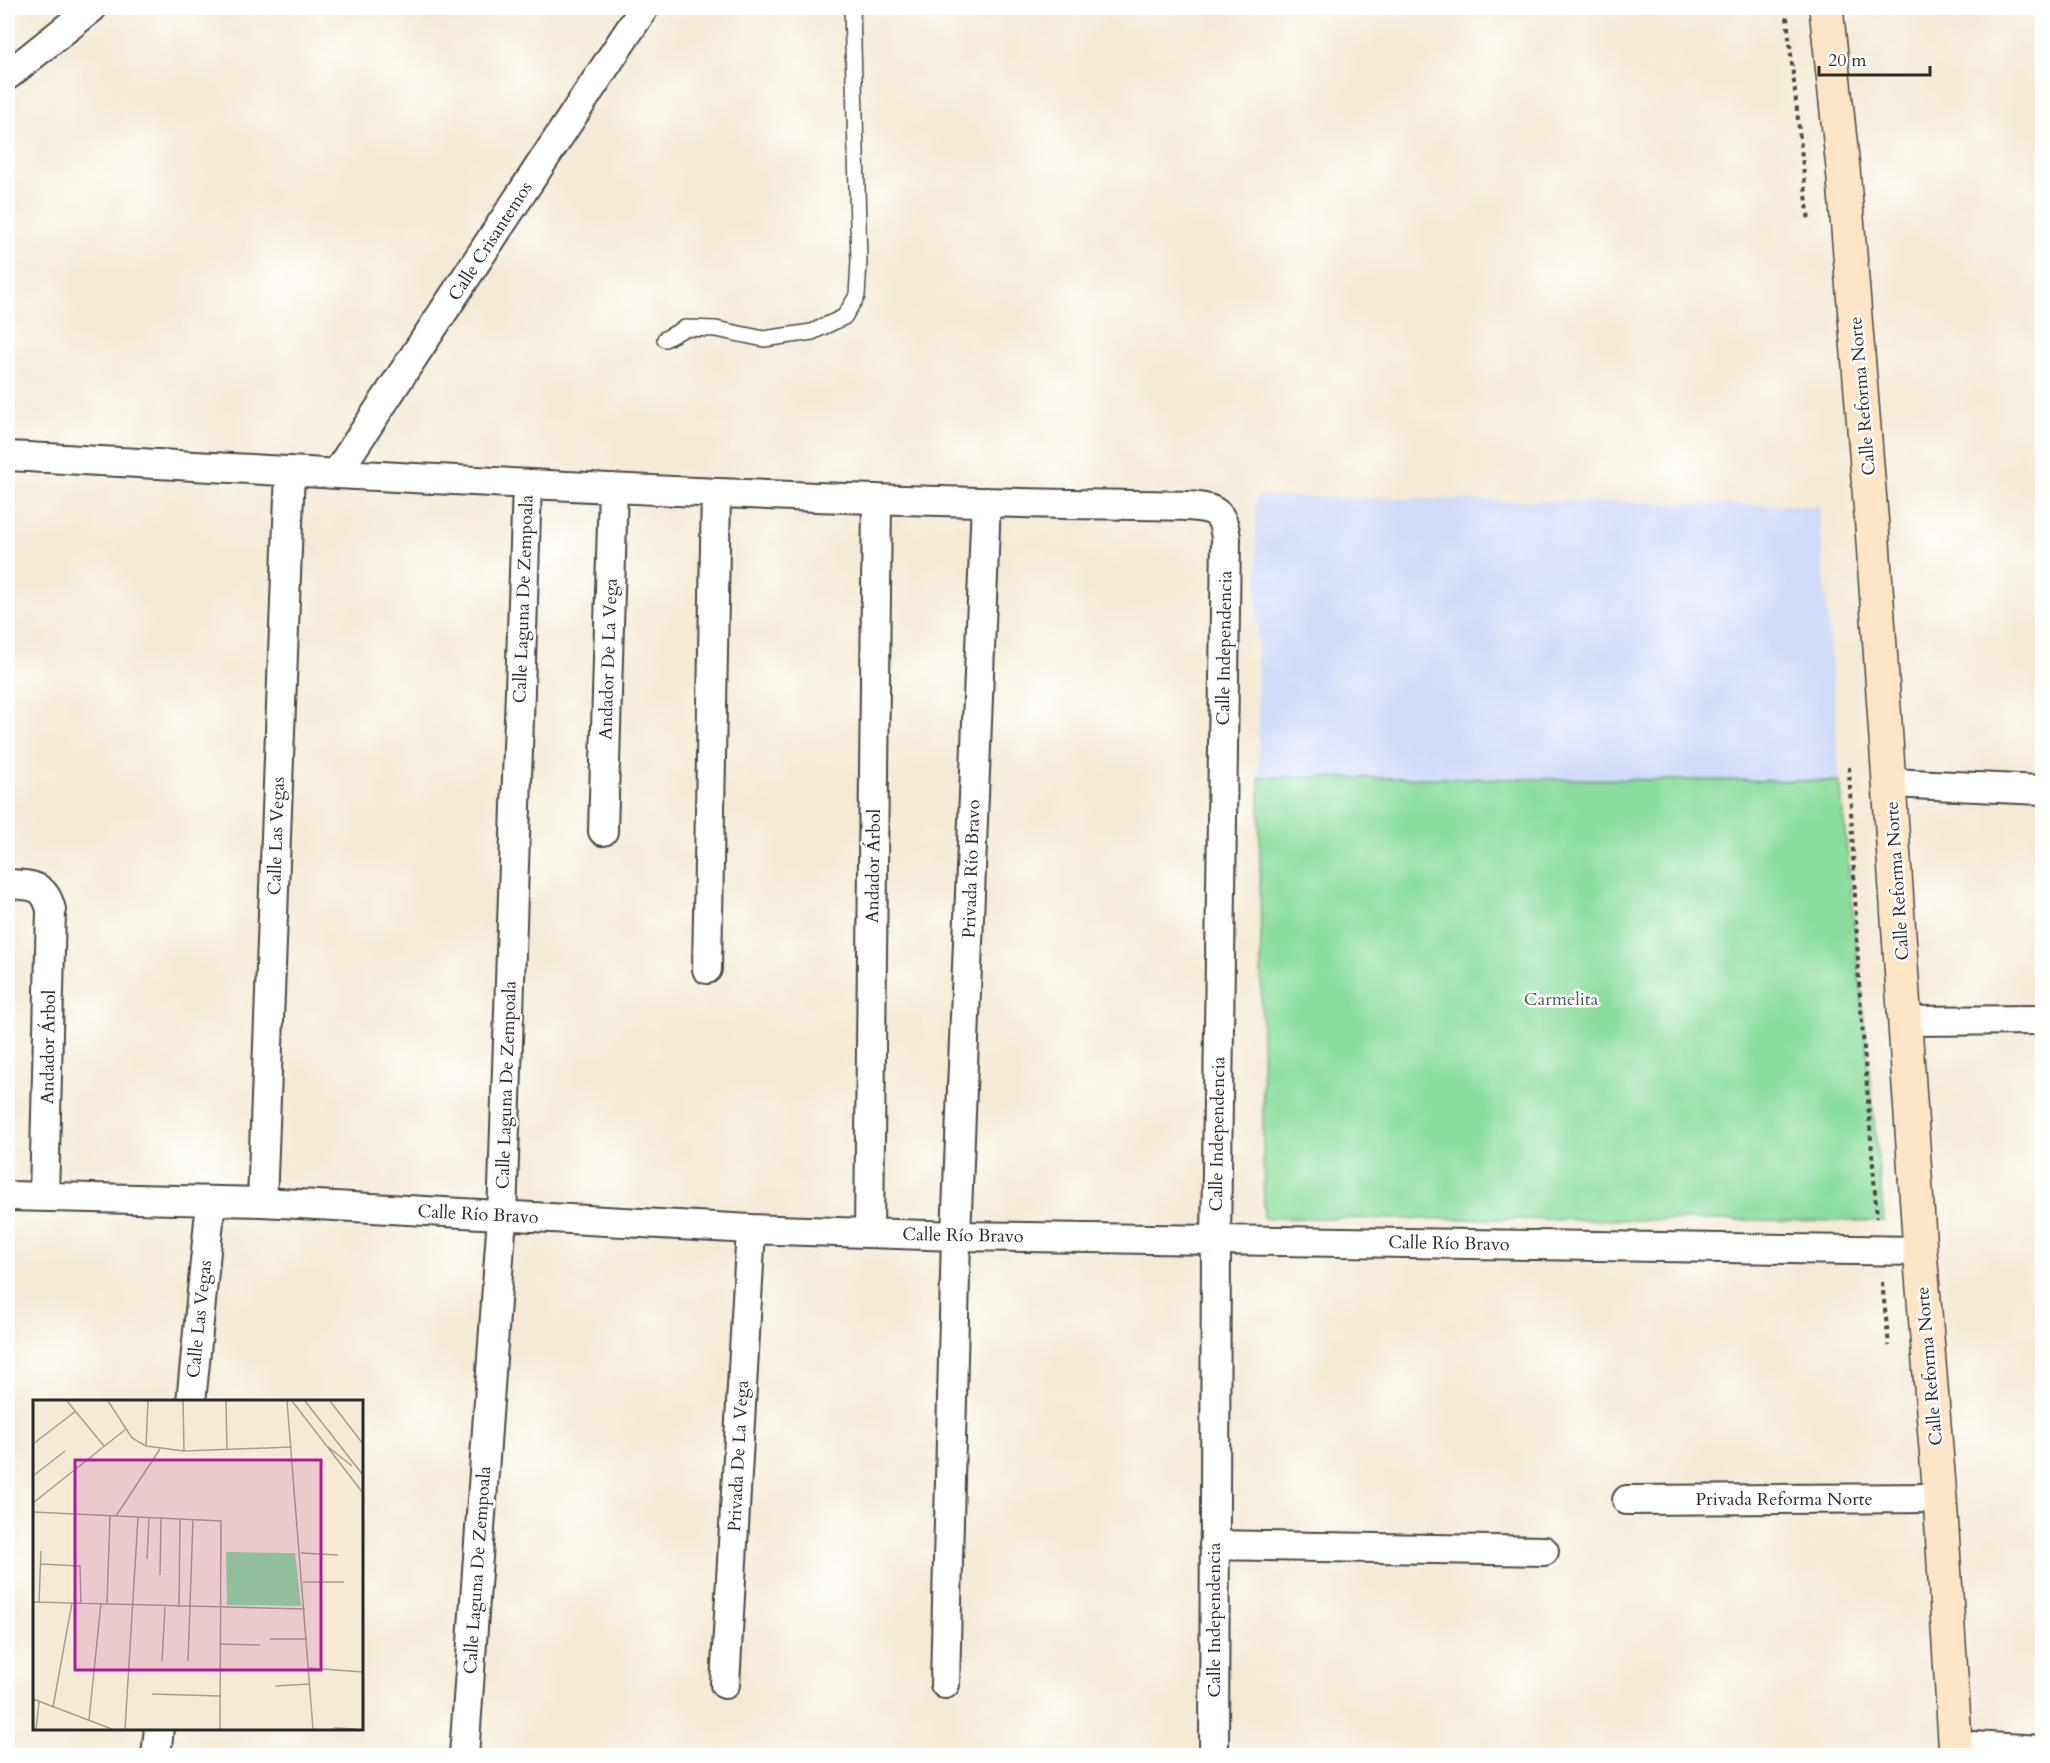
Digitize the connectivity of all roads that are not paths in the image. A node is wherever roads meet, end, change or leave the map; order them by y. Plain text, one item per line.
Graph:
1 (92, 8) edge
2 (644, 8) edge
3 (852, 8) edge
4 (1826, 8) edge
5 (8, 75) edge
6 (665, 339) dead end
7 (8, 456) edge
8 (290, 471) junction
9 (336, 474) junction
10 (527, 485) junction
11 (613, 488) junction
12 (716, 493) junction
13 (877, 500) junction
14 (986, 502) junction
15 (1890, 783) junction
16 (2043, 790) edge
17 (603, 831) dead end
18 (8, 884) edge
19 (706, 969) dead end
20 (2043, 1020) edge
21 (1906, 1021) junction
22 (8, 1196) edge
23 (44, 1197) junction
24 (211, 1201) junction
25 (262, 1202) junction
26 (502, 1216) junction
27 (751, 1229) junction
28 (869, 1233) junction
29 (956, 1236) junction
30 (1216, 1239) junction
31 (1920, 1251) junction
32 (191, 1400) edge
33 (1940, 1498) junction
34 (1627, 1500) dead end
35 (1215, 1545) junction
36 (1544, 1551) dead end
37 (725, 1684) dead end
38 (945, 1684) dead end
39 (159, 1730) edge
40 (1955, 1750) edge
41 (2043, 1750) edge
42 (156, 1755) edge
43 (464, 1755) edge
44 (1214, 1755) edge

1 - 5 street
2 - 9 street, Calle Crisantemos
3 - 6 lane
4 - 15 main road, Calle Reforma Norte
7 - 8 street
8 - 9 street
8 - 25 street, Calle Las Vegas
9 - 10 street
10 - 11 street
10 - 26 street, Calle Laguna De Zempoala
11 - 12 street
11 - 17 street, Andador De La Vega
12 - 13 street
12 - 19 street
13 - 14 street
13 - 28 street, Andador Árbol
14 - 29 street, Privada Río Bravo
14 - 30 street, Calle Independencia
15 - 16 street
15 - 21 main road, Calle Reforma Norte
18 - 23 street, Andador Árbol
20 - 21 street
21 - 31 main road, Calle Reforma Norte
22 - 23 street, Calle Río Bravo
23 - 24 street, Calle Río Bravo
24 - 25 street, Calle Río Bravo
24 - 32 street, Calle Las Vegas
25 - 26 street, Calle Río Bravo
26 - 27 street, Calle Río Bravo
26 - 43 street, Calle Laguna De Zempoala
27 - 28 street, Calle Río Bravo
27 - 37 street, Privada De La Vega
28 - 29 street, Calle Río Bravo
29 - 30 street, Calle Río Bravo
29 - 38 street, Privada Río Bravo
30 - 31 street, Calle Río Bravo
30 - 35 street, Calle Independencia
31 - 33 main road, Calle Reforma Norte
33 - 34 street, Privada Reforma Norte
33 - 40 main road, Calle Reforma Norte
35 - 36 street
35 - 44 street, Calle Independencia
39 - 42 street
40 - 41 street

